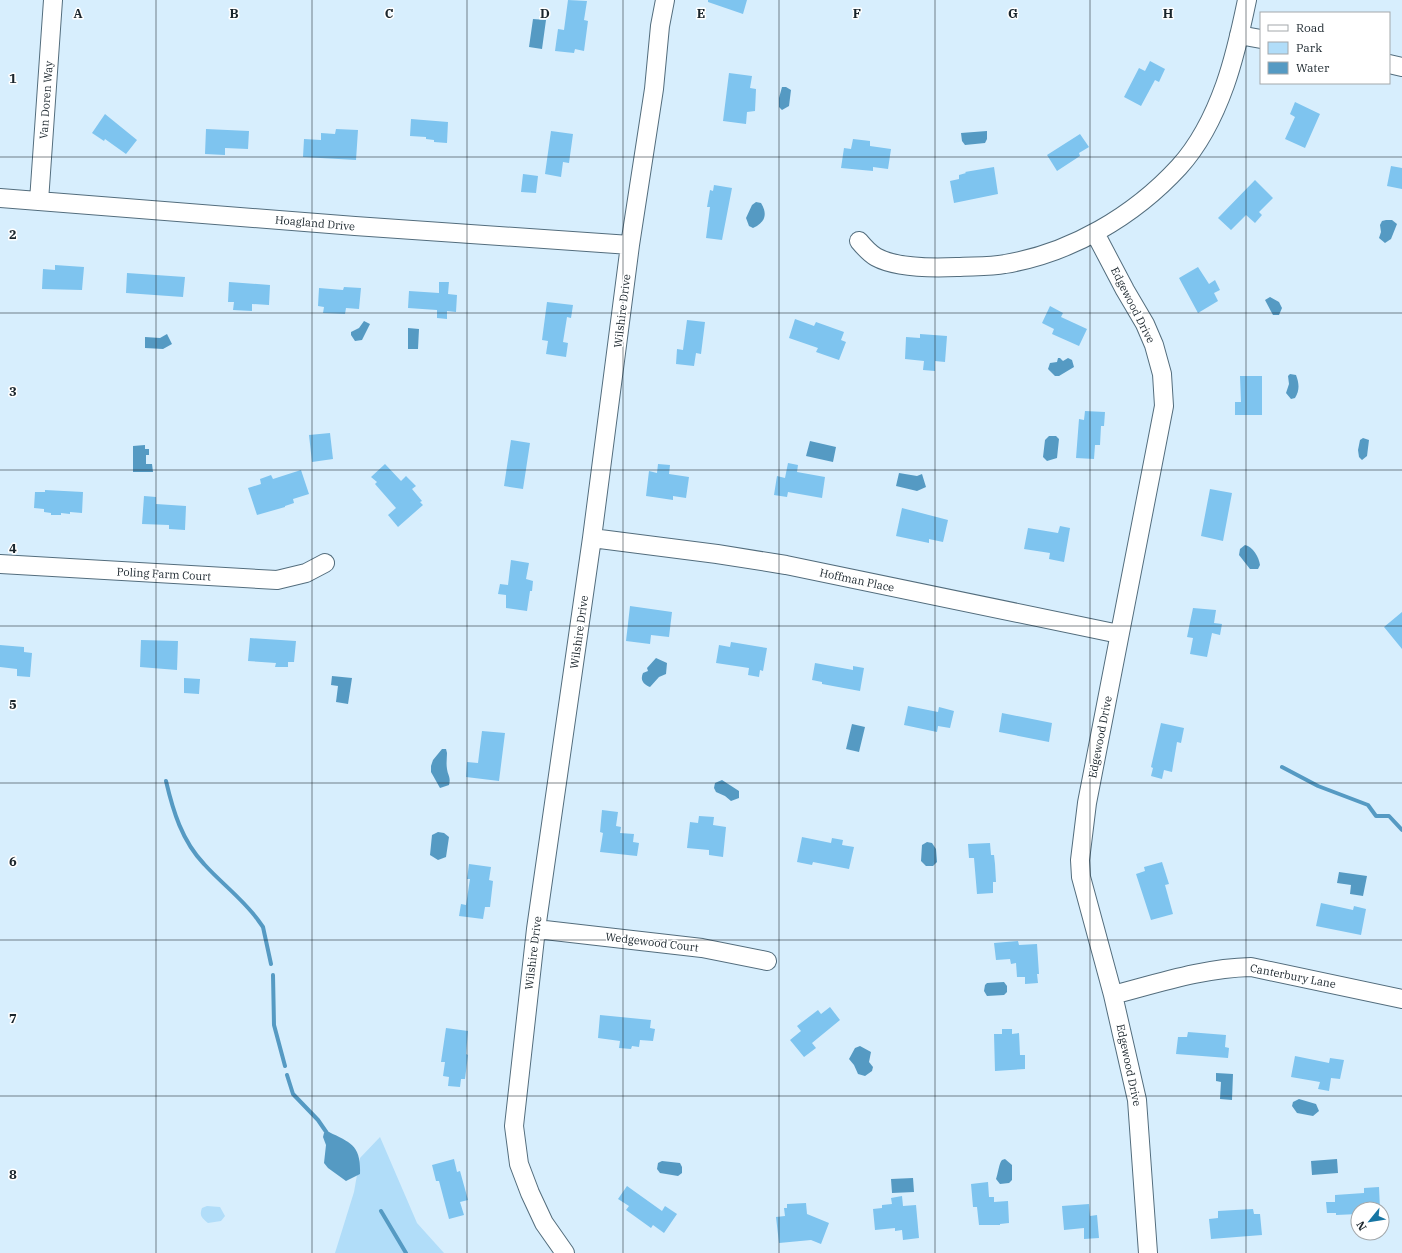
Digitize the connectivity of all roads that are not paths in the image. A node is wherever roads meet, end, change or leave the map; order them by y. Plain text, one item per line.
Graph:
1 (53, 0) edge
2 (665, 0) edge
3 (1247, 0) edge
4 (1239, 35) junction
5 (1260, 39) edge
6 (1390, 64) edge
7 (1402, 67) edge
8 (0, 198) edge
9 (38, 201) junction
10 (1095, 233) junction
11 (859, 241) dead end
12 (630, 245) junction
13 (592, 538) junction
14 (325, 563) dead end
15 (0, 564) edge
16 (1119, 634) junction
17 (536, 929) junction
18 (767, 961) dead end
19 (1113, 995) junction
20 (1402, 999) edge
21 (565, 1253) edge
22 (1148, 1253) edge

1 - 9 street, Van Doren Way
2 - 12 street, Wilshire Drive
3 - 4 street
4 - 5 street
4 - 10 street
6 - 7 street
8 - 9 street, Hoagland Drive
9 - 12 street, Hoagland Drive
10 - 11 street
10 - 16 street, Edgewood Drive
12 - 13 street, Wilshire Drive
13 - 16 street, Hoffman Place
13 - 17 street, Wilshire Drive
14 - 15 street, Poling Farm Court
16 - 19 street, Edgewood Drive
17 - 18 street, Wedgewood Court
17 - 21 street, Wilshire Drive
19 - 20 street, Canterbury Lane
19 - 22 street, Edgewood Drive

